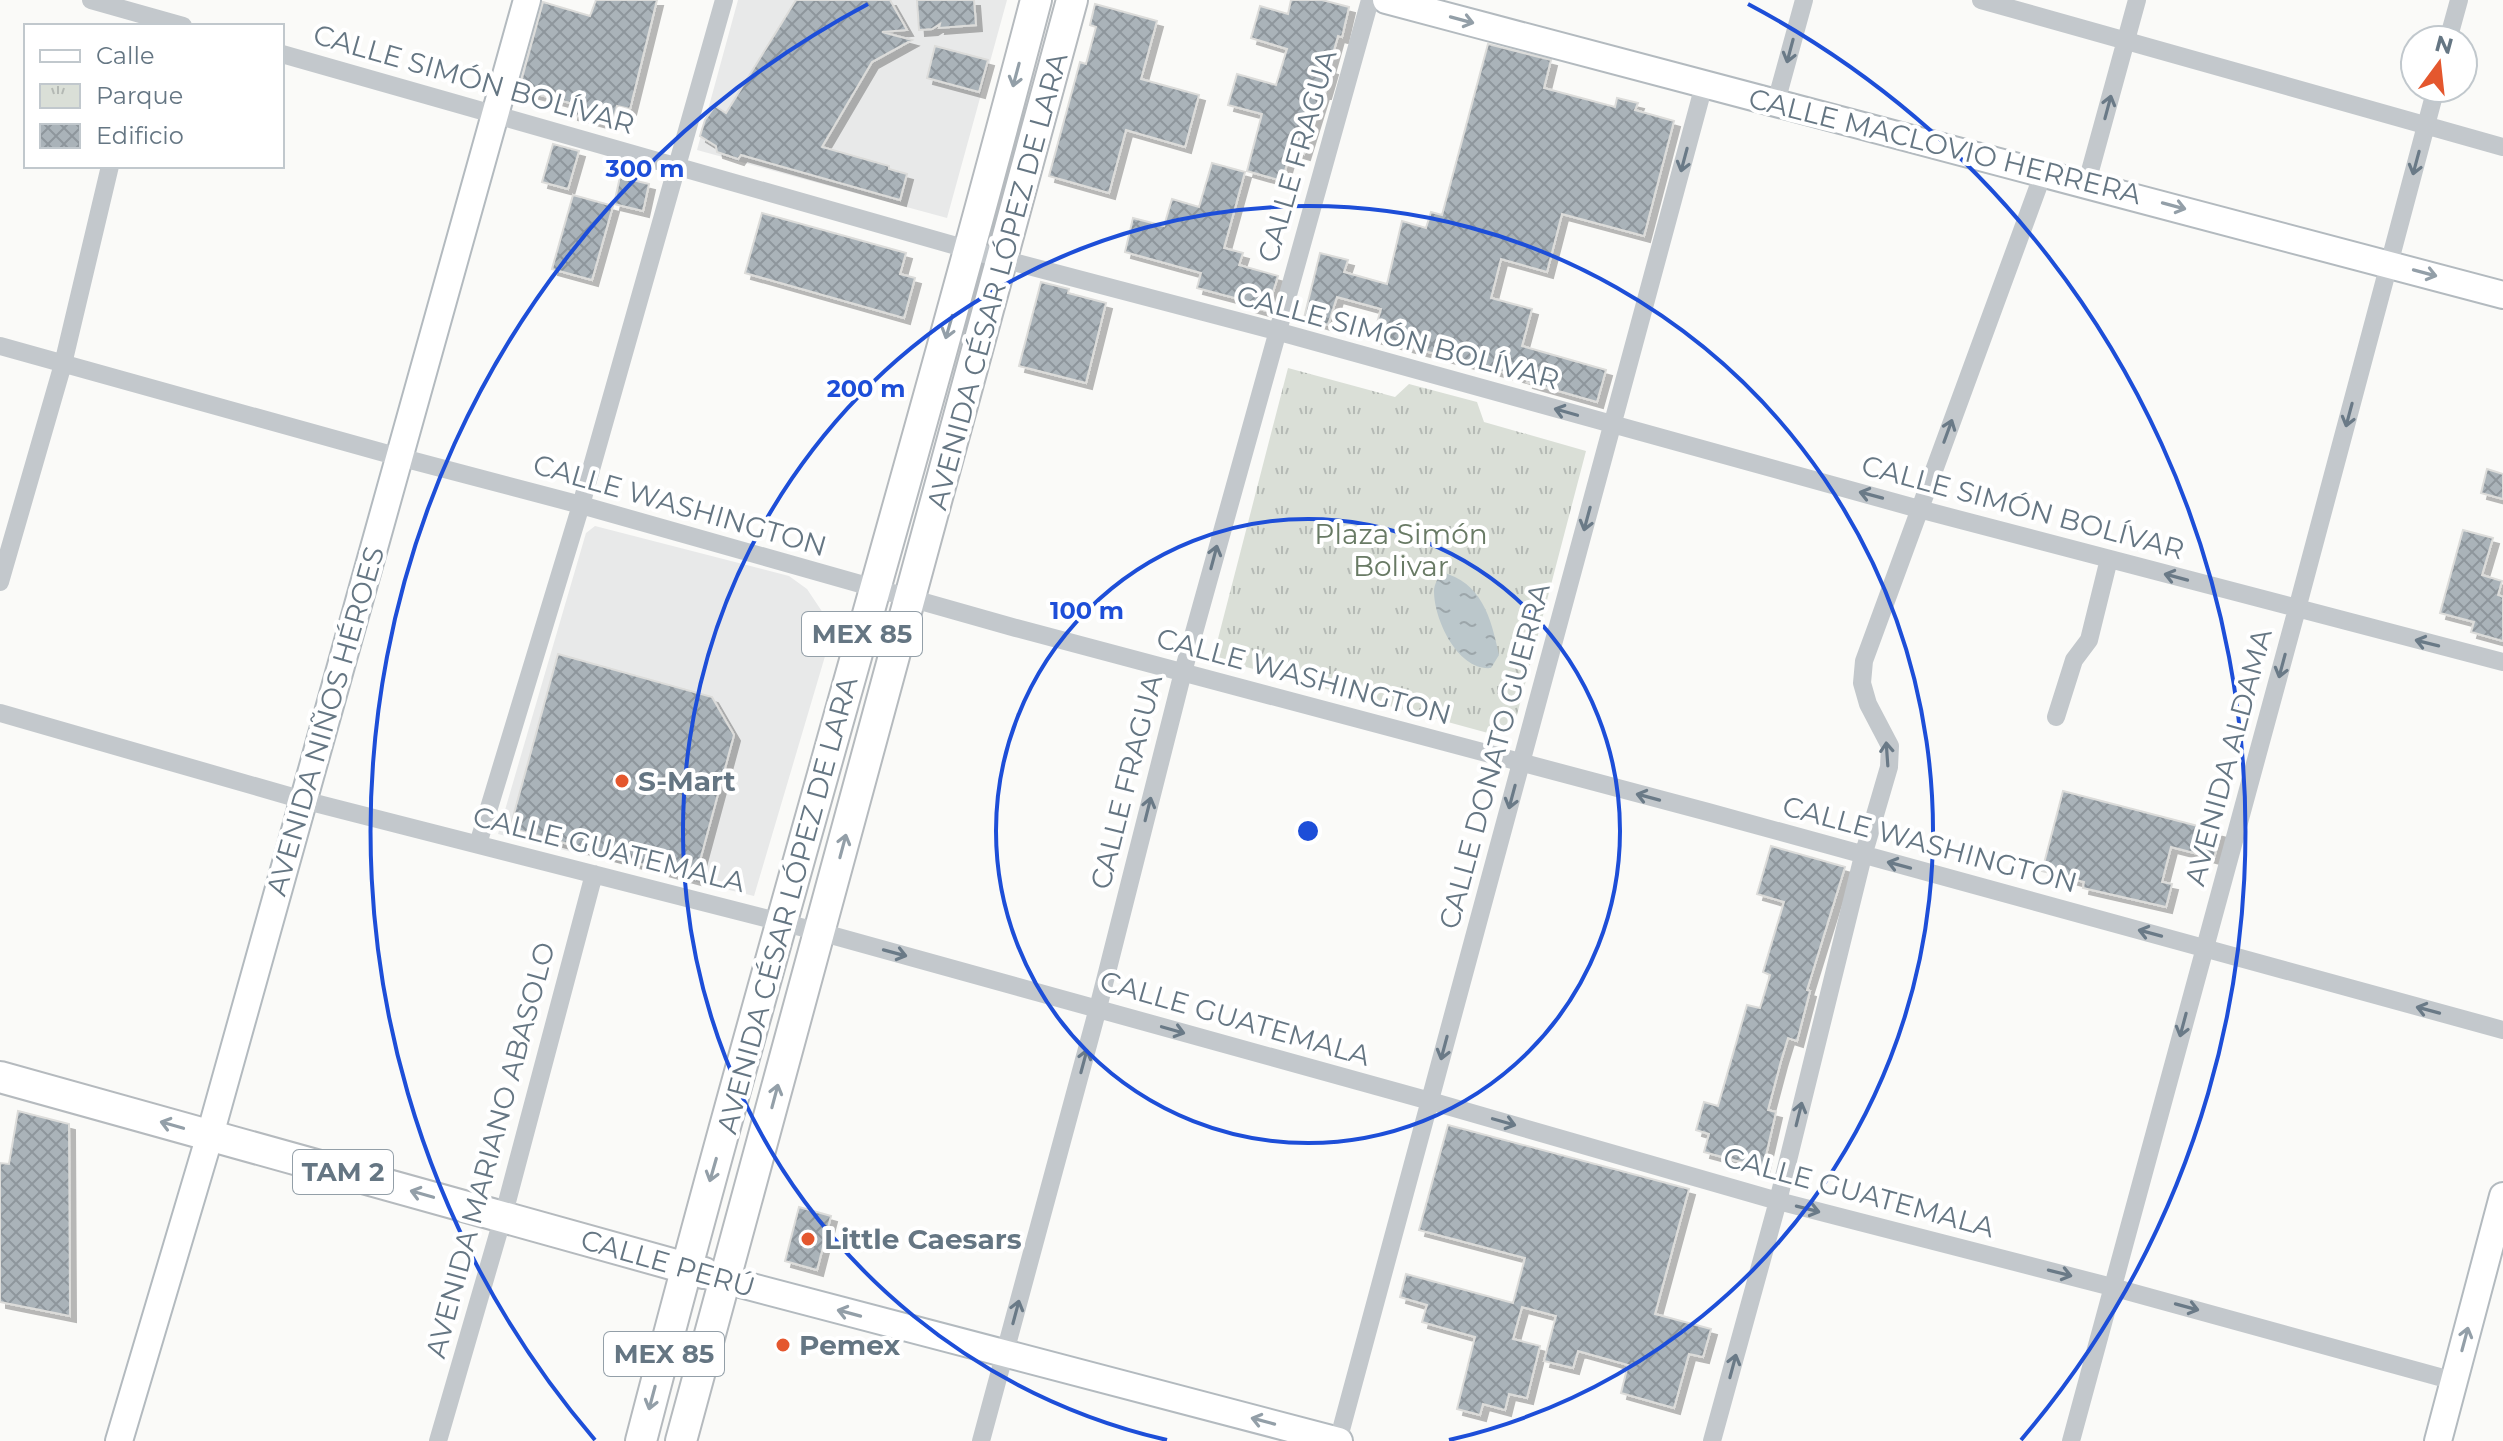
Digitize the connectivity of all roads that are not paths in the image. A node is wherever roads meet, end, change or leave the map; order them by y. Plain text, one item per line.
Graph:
1 (91, 0) edge
2 (527, 0) edge
3 (724, 0) edge
4 (1036, 0) edge
5 (1072, 0) edge
6 (1370, 0) edge
7 (1386, 0) edge
8 (1804, 0) edge
9 (1981, 0) edge
10 (2137, 0) edge
11 (2459, 0) edge
12 (147, 14) edge
13 (177, 24) edge
14 (2452, 24) edge
15 (2126, 41) junction
16 (284, 55) edge
17 (1704, 85) junction
18 (1776, 102) junction
19 (2432, 104) edge
20 (497, 114) junction
21 (2426, 126) junction
22 (2503, 147) edge
23 (676, 165) junction
24 (110, 168) edge
25 (2044, 171) junction
26 (2087, 182) junction
27 (971, 250) junction
28 (1002, 259) junction
29 (2389, 264) junction
30 (2503, 295) edge
31 (1276, 331) junction
32 (0, 346) edge
33 (63, 364) junction
34 (1612, 425) junction
35 (399, 457) junction
36 (581, 505) junction
37 (1919, 509) junction
38 (2109, 559) junction
39 (0, 582) edge
40 (875, 589) junction
41 (911, 598) junction
42 (2297, 609) junction
43 (2503, 662) edge
44 (1183, 672) junction
45 (0, 713) edge
46 (2056, 717) dead end
47 (1521, 764) junction
48 (303, 800) junction
49 (478, 844) junction
50 (1863, 856) junction
51 (594, 874) junction
52 (783, 922) junction
53 (820, 932) junction
54 (2204, 948) junction
55 (1098, 1008) junction
56 (2503, 1030) edge
57 (0, 1077) edge
58 (1430, 1101) junction
59 (210, 1135) junction
60 (2503, 1196) edge
61 (1778, 1201) junction
62 (503, 1217) junction
63 (2498, 1233) edge
64 (686, 1268) junction
65 (725, 1280) junction
66 (2112, 1287) junction
67 (1005, 1354) junction
68 (2454, 1381) junction
69 (119, 1441) edge
70 (438, 1441) edge
71 (641, 1441) edge
72 (681, 1441) edge
73 (981, 1441) edge
74 (1338, 1441) edge
75 (1712, 1441) edge
76 (2071, 1441) edge
77 (2438, 1441) edge

1 - 12 street
2 - 20 street, AVENIDA NIÑOS HÉROES
3 - 23 street
4 -> 27 main road, AVENIDA CÉSAR LÓPEZ DE LARA / MEX 85
5 - 28 main road, AVENIDA CÉSAR LÓPEZ DE LARA / MEX 85
6 - 31 street, CALLE FRAGUA
7 -> 17 street, CALLE MACLOVIO HERRERA
8 -> 18 street
9 - 15 street
10 - 15 street
11 - 14 street
12 - 13 street
15 - 21 street
26 -> 15 street
16 - 20 street, CALLE SIMÓN BOLÍVAR
17 - 18 street, CALLE MACLOVIO HERRERA
17 -> 34 street, CALLE DONATO GUERRA
18 - 25 street, CALLE MACLOVIO HERRERA
19 - 21 street, AVENIDA ALDAMA
20 - 23 street, CALLE SIMÓN BOLÍVAR
20 - 35 street, AVENIDA NIÑOS HÉROES
21 - 22 street
21 -> 29 street, AVENIDA ALDAMA
23 - 27 street, CALLE SIMÓN BOLÍVAR
23 - 36 street
24 - 33 street
25 - 26 street, CALLE MACLOVIO HERRERA
37 -> 25 street
26 -> 29 street, CALLE MACLOVIO HERRERA
27 - 28 street, CALLE SIMÓN BOLÍVAR
27 -> 40 main road, AVENIDA CÉSAR LÓPEZ DE LARA / MEX 85
28 - 31 street, CALLE SIMÓN BOLÍVAR
28 - 41 main road, AVENIDA CÉSAR LÓPEZ DE LARA / MEX 85
29 -> 30 street, CALLE MACLOVIO HERRERA
29 -> 42 street, AVENIDA ALDAMA
34 -> 31 street, CALLE SIMÓN BOLÍVAR
44 -> 31 street, CALLE FRAGUA
32 - 33 street, CALLE WASHINGTON
33 - 35 street, CALLE WASHINGTON
33 - 39 street
37 -> 34 street, CALLE SIMÓN BOLÍVAR
34 -> 47 street, CALLE DONATO GUERRA
35 - 36 street, CALLE WASHINGTON
35 - 48 street, AVENIDA NIÑOS HÉROES
36 - 40 street, CALLE WASHINGTON
36 - 49 street
37 - 38 street, CALLE SIMÓN BOLÍVAR
50 -> 37 street
42 -> 38 street, CALLE SIMÓN BOLÍVAR
38 - 46 street
40 - 41 street, CALLE WASHINGTON
40 - 52 main road, AVENIDA CÉSAR LÓPEZ DE LARA / MEX 85
41 - 44 street, CALLE WASHINGTON
53 -> 41 main road, AVENIDA CÉSAR LÓPEZ DE LARA / MEX 85
43 -> 42 street, CALLE SIMÓN BOLÍVAR
42 -> 54 street, AVENIDA ALDAMA
44 - 47 street, CALLE WASHINGTON
55 -> 44 street, CALLE FRAGUA
45 - 48 street, CALLE GUATEMALA
50 -> 47 street, CALLE WASHINGTON
47 -> 58 street, CALLE DONATO GUERRA
48 - 49 street, CALLE GUATEMALA
48 - 59 street, AVENIDA NIÑOS HÉROES
49 - 51 street, CALLE GUATEMALA
54 -> 50 street, CALLE WASHINGTON
61 -> 50 street
51 - 52 street, CALLE GUATEMALA
51 - 62 street, AVENIDA MARIANO ABASOLO
52 - 53 street, CALLE GUATEMALA
52 -> 64 main road, AVENIDA CÉSAR LÓPEZ DE LARA / MEX 85
53 -> 55 street, CALLE GUATEMALA
65 -> 53 main road, AVENIDA CÉSAR LÓPEZ DE LARA / MEX 85
56 -> 54 street, CALLE WASHINGTON
54 -> 66 street, AVENIDA ALDAMA
55 -> 58 street, CALLE GUATEMALA
67 -> 55 street, CALLE FRAGUA
59 -> 57 main road, CALLE PERÚ / TAM 2
58 -> 61 street, CALLE GUATEMALA
58 - 74 street, CALLE DONATO GUERRA
62 -> 59 main road, CALLE PERÚ / TAM 2
59 - 69 street, AVENIDA NIÑOS HÉROES
60 - 63 street
61 -> 66 street, CALLE GUATEMALA
75 -> 61 street
62 - 64 main road, CALLE PERÚ / TAM 2
62 - 70 street, AVENIDA MARIANO ABASOLO
68 -> 63 street
64 - 65 main road, CALLE PERÚ / TAM 2
64 -> 71 main road, AVENIDA CÉSAR LÓPEZ DE LARA / MEX 85
67 -> 65 street, CALLE PERÚ
65 - 72 main road, AVENIDA CÉSAR LÓPEZ DE LARA / MEX 85
66 -> 68 street, CALLE GUATEMALA
66 - 76 street, AVENIDA ALDAMA
67 - 73 street, CALLE FRAGUA
74 -> 67 street, CALLE PERÚ
68 - 77 street

